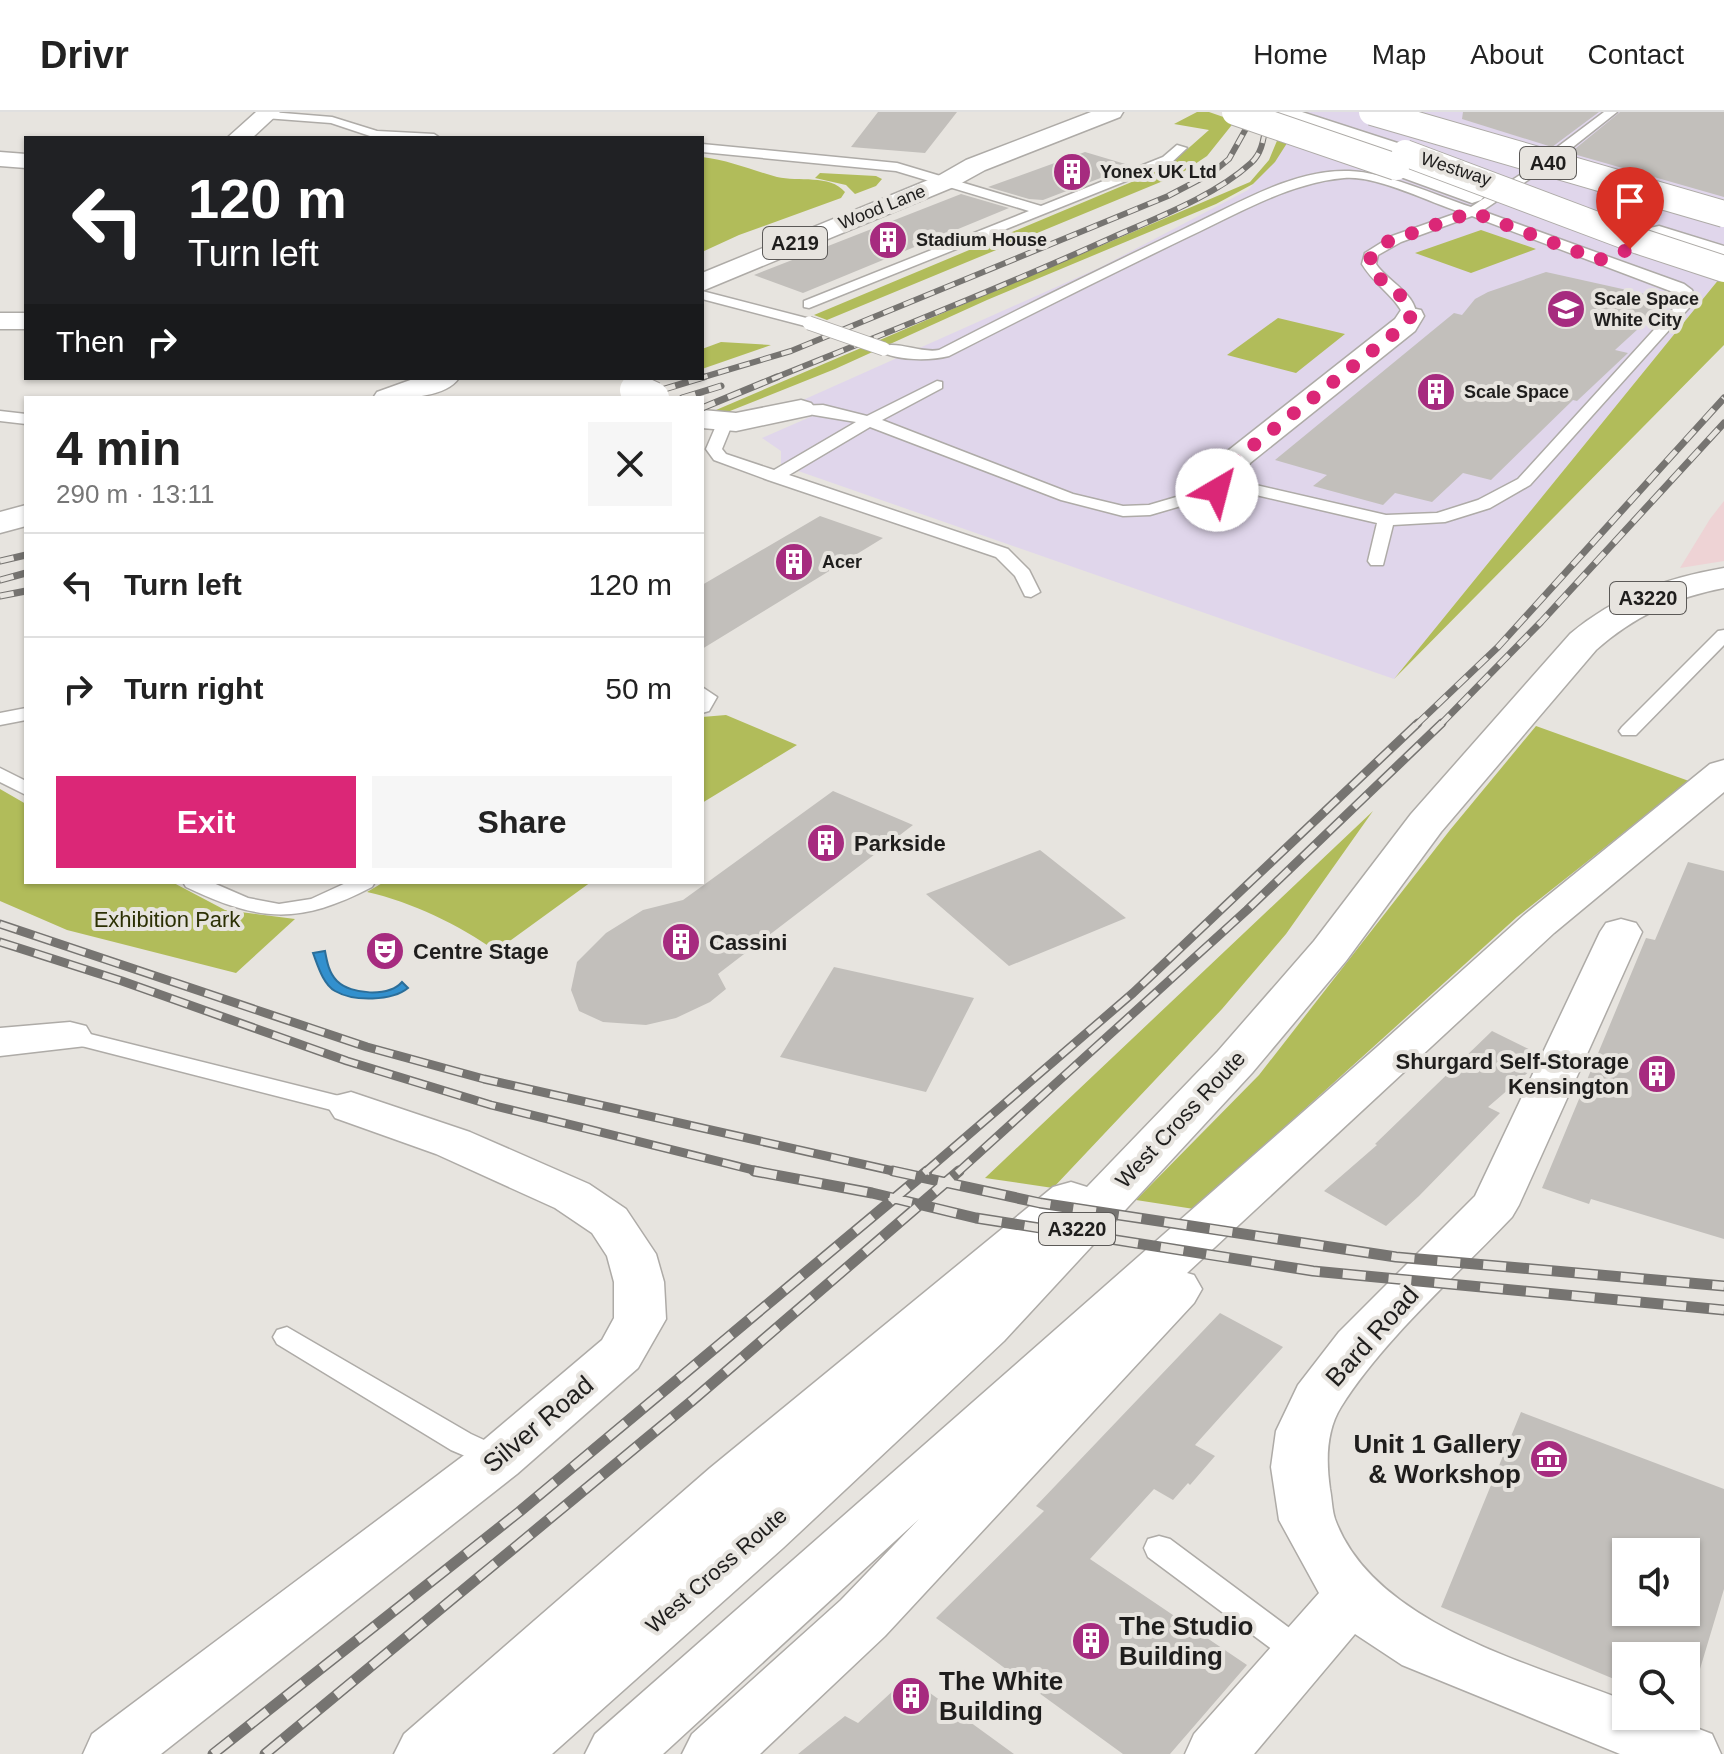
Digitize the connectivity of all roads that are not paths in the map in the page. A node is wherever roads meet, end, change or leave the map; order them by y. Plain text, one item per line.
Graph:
1 (1112, 112) edge
2 (1235, 112) edge
3 (1279, 112) edge
4 (1329, 112) edge
5 (1372, 112) edge
6 (1414, 112) edge
7 (1611, 112) edge
8 (267, 113) edge
9 (1138, 113) edge
10 (240, 136) edge
11 (405, 136) edge
12 (1400, 143) junction
13 (704, 148) edge
14 (1181, 148) dead end
15 (1557, 155) junction
16 (0, 159) edge
17 (24, 161) edge
18 (973, 169) junction
19 (947, 181) junction
20 (1724, 204) edge
21 (1040, 210) junction
22 (1472, 212) junction
23 (1724, 214) edge
24 (1724, 227) edge
25 (1630, 249) dead end
26 (1720, 256) edge
27 (1599, 260) junction
28 (704, 282) edge
29 (1669, 284) junction
30 (1724, 284) edge
31 (704, 296) edge
32 (809, 304) dead end
33 (1411, 316) joint
34 (0, 321) edge
35 (24, 321) edge
36 (438, 380) edge
37 (937, 385) dead end
38 (394, 396) edge
39 (0, 403) edge
40 (24, 405) edge
41 (801, 409) joint
42 (0, 416) edge
43 (24, 419) edge
44 (710, 421) edge
45 (869, 421) junction
46 (774, 477) junction
47 (1237, 488) junction
48 (24, 516) edge
49 (1386, 520) junction
50 (0, 523) edge
51 (1377, 561) dead end
52 (1724, 578) edge
53 (1031, 592) dead end
54 (1724, 635) edge
55 (24, 714) edge
56 (0, 719) edge
57 (1629, 731) dead end
58 (1724, 772) edge
59 (0, 774) edge
60 (24, 788) edge
61 (198, 884) edge
62 (360, 884) edge
63 (1621, 932) dead end
64 (70, 1036) joint
65 (2, 1044) edge
66 (1394, 1058) junction
67 (1235, 1062) junction
68 (351, 1107) joint
69 (287, 1337) dead end
70 (498, 1459) junction
71 (1159, 1548) dead end
72 (1355, 1594) junction
73 (1300, 1653) junction
74 (114, 1754) edge
75 (427, 1754) edge
76 (506, 1754) edge
77 (618, 1754) edge
78 (715, 1754) edge
79 (1216, 1754) edge
80 (1690, 1754) edge

1 - 18 main road, Wood Lane / A219
2 - 30 main road, A40, bridge
3 - 12 main road, Westway / A40
4 - 12 main road, A40
5 - 23 main road, A40, bridge
6 - 15 lane
7 - 15 lane
8 - 10 street
8 - 11 lane
9 - 18 main road, Wood Lane / A219
12 - 24 main road, A40
12 - 26 main road, A40, bridge
13 - 19 lane
14 - 21 lane
15 - 20 lane
15 - 22 lane
16 - 17 main road
18 - 19 main road, Wood Lane / A219
19 - 21 lane
19 - 28 main road, Wood Lane / A219
21 - 32 lane
22 - 27 lane
22 - 31 lane, bridge
22 - 33 lane
25 - 27 lane
26 - 29 lane
27 - 29 lane
29 - 49 lane
33 - 47 street
34 - 35 street
36 - 38 main road
37 - 45 lane
39 - 40 lane
41 - 44 street
41 - 45 lane
42 - 43 lane
44 - 46 lane
45 - 46 lane
45 - 47 lane
46 - 53 lane
47 - 49 lane
48 - 50 main road
49 - 51 lane
52 - 67 main road, West Cross Route / A3220
54 - 57 lane
55 - 56 lane
58 - 66 main road
59 - 60 lane
61 - 62 lane
63 - 72 street, Bard Road
64 - 65 street
64 - 68 lane
66 - 77 main road
66 - 78 main road
67 - 75 main road, A3220
67 - 76 main road, West Cross Route / A3220
68 - 70 street, Silver Road
69 - 70 lane
70 - 74 street, Silver Road
71 - 73 lane
72 - 73 street
72 - 80 street, Bard Road
73 - 79 street

